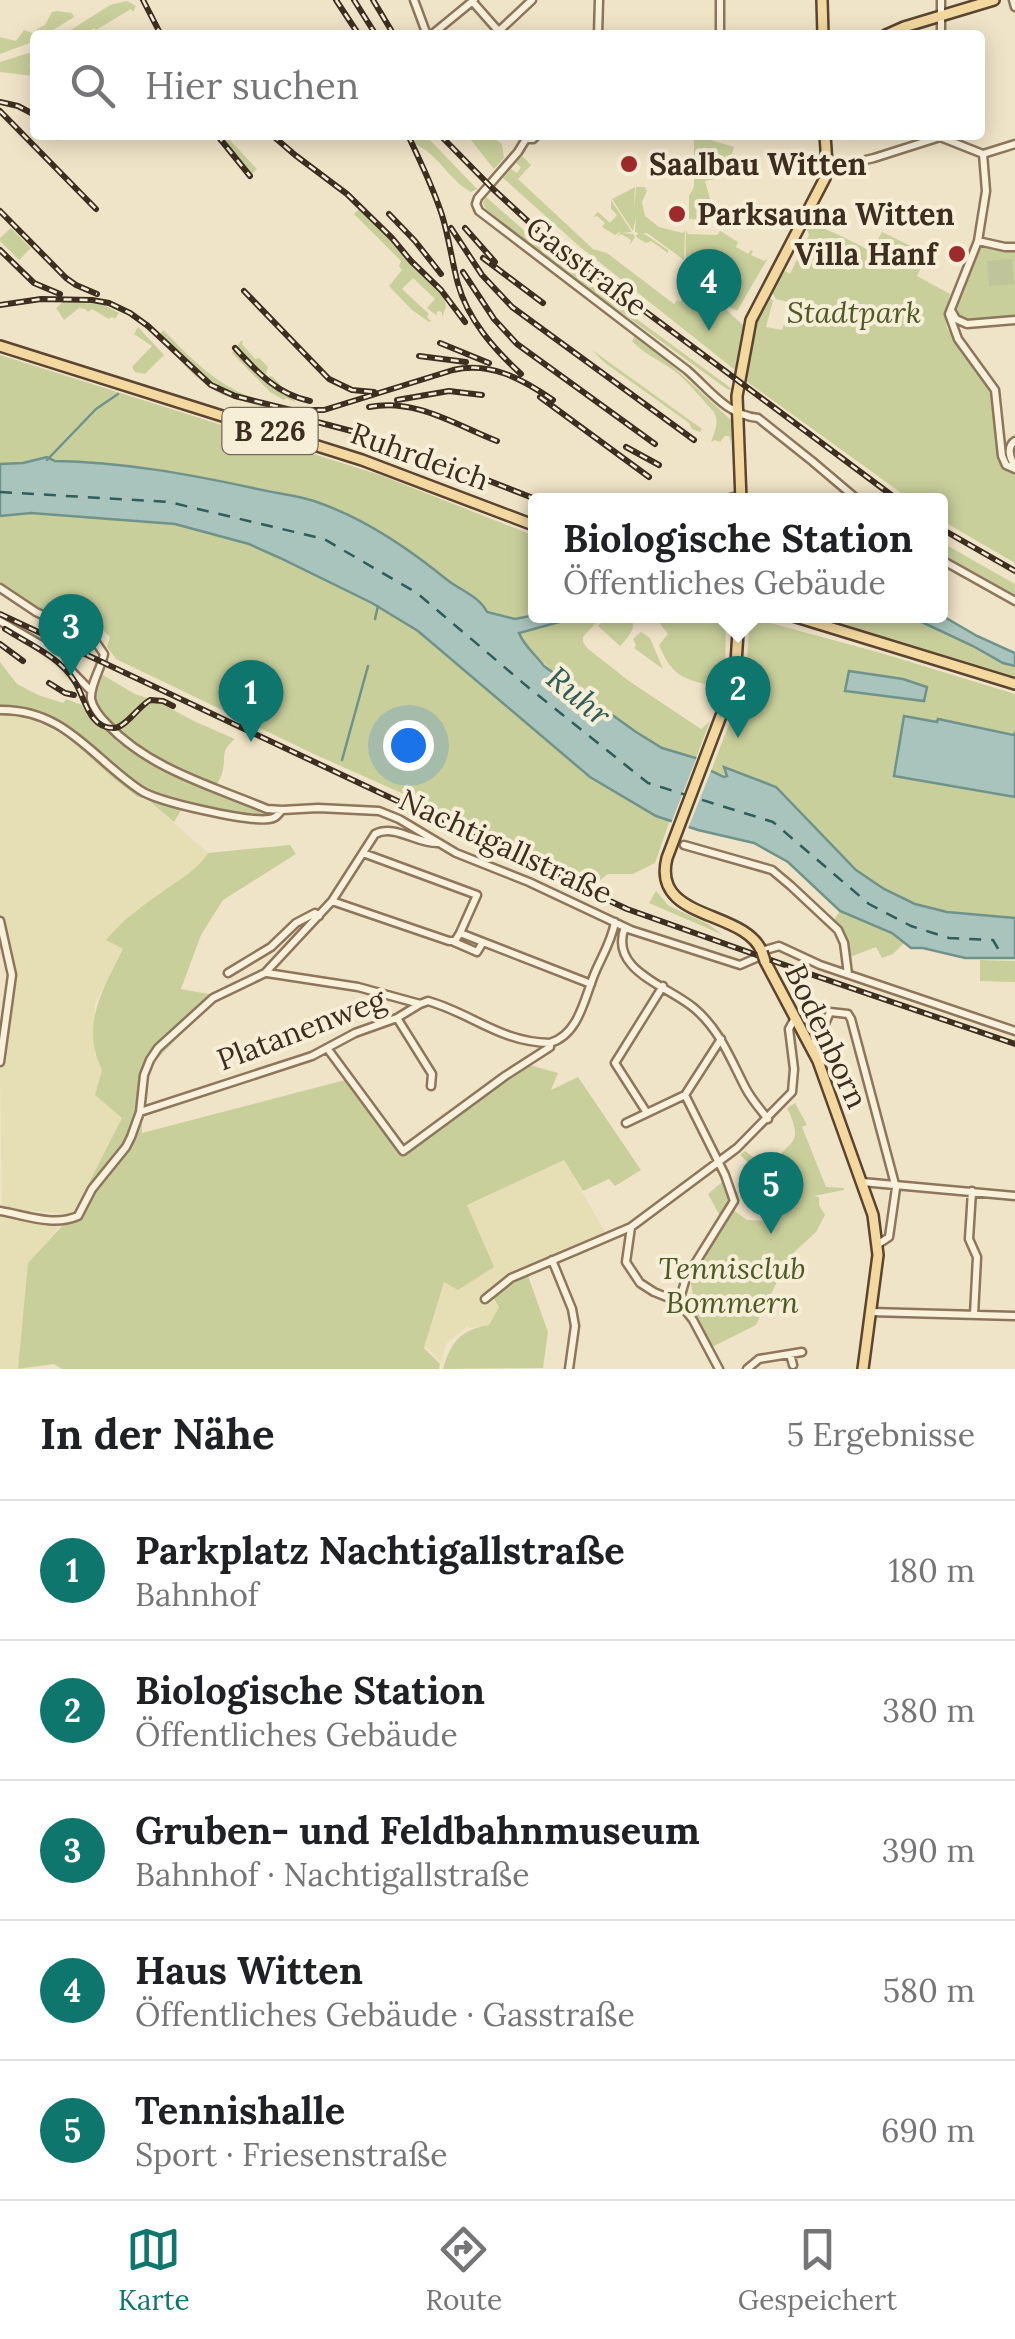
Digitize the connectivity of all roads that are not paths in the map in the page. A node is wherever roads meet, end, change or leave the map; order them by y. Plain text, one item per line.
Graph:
1 (414, 0) edge
2 (472, 0) edge
3 (532, 0) edge
4 (599, 0) edge
5 (720, 0) edge
6 (822, 0) edge
7 (941, 0) edge
8 (994, 0) edge
9 (941, 16) junction
10 (429, 30) edge
11 (436, 30) edge
12 (498, 30) edge
13 (504, 30) edge
14 (598, 30) edge
15 (720, 30) edge
16 (824, 30) edge
17 (900, 30) edge
18 (941, 30) edge
19 (521, 140) edge
20 (825, 140) edge
21 (928, 140) edge
22 (949, 140) edge
23 (1015, 144) edge
24 (982, 154) junction
25 (827, 169) junction
26 (978, 241) junction
27 (1015, 247) edge
28 (950, 308) junction
29 (1015, 320) edge
30 (0, 346) edge
31 (738, 412) junction
32 (1015, 441) edge
33 (1015, 467) edge
34 (741, 493) edge
35 (850, 493) edge
36 (528, 523) edge
37 (948, 563) edge
38 (0, 588) edge
39 (1015, 601) edge
40 (0, 621) edge
41 (737, 623) edge
42 (744, 623) edge
43 (816, 623) edge
44 (739, 630) junction
45 (1015, 684) edge
46 (92, 692) junction
47 (0, 710) edge
48 (282, 810) junction
49 (438, 843) junction
50 (684, 846) dead end
51 (362, 852) junction
52 (332, 901) junction
53 (319, 916) junction
54 (0, 921) edge
55 (615, 922) junction
56 (626, 927) junction
57 (460, 933) junction
58 (453, 942) junction
59 (484, 942) junction
60 (762, 954) junction
61 (266, 972) junction
62 (228, 974) dead end
63 (848, 974) junction
64 (591, 984) junction
65 (664, 986) junction
66 (420, 1004) junction
67 (397, 1018) junction
68 (795, 1018) junction
69 (1015, 1031) edge
70 (721, 1039) junction
71 (550, 1043) junction
72 (810, 1046) junction
73 (328, 1048) junction
74 (0, 1062) edge
75 (432, 1086) dead end
76 (684, 1096) junction
77 (140, 1112) junction
78 (647, 1113) junction
79 (768, 1119) junction
80 (626, 1123) dead end
81 (719, 1163) junction
82 (862, 1182) junction
83 (895, 1184) junction
84 (972, 1191) junction
85 (1015, 1196) edge
86 (0, 1211) edge
87 (631, 1227) junction
88 (877, 1245) junction
89 (552, 1260) junction
90 (484, 1299) dead end
91 (678, 1302) junction
92 (870, 1312) junction
93 (974, 1315) junction
94 (1014, 1316) edge
95 (802, 1352) dead end
96 (790, 1354) junction
97 (793, 1365) dead end
98 (570, 1369) edge
99 (719, 1369) edge
100 (747, 1369) edge
101 (863, 1369) edge

1 - 10 street
2 - 11 street
2 - 12 street
3 - 13 street
4 - 14 street
5 - 15 street
6 - 16 main road
7 - 9 street
8 - 9 main road
9 - 17 main road
9 - 18 street
19 - 31 street, Gasstraße
20 - 25 main road
21 - 25 street
22 - 24 street
23 - 24 street
24 - 26 street
25 - 31 main road
26 - 27 street
26 - 28 street
28 - 29 street
28 - 33 street
30 - 36 main road, Ruhrdeich / B 226
31 - 34 main road
31 - 35 street, Gasstraße
32 - 33 street
37 - 39 street
38 - 46 street
40 - 46 street, Nachtigallstraße
41 - 44 main road
42 - 44 main road
43 - 45 main road
44 - 60 main road, Bodenborn
46 - 48 street, Nachtigallstraße
47 - 48 street
48 - 49 street, Nachtigallstraße
49 - 51 street
49 - 55 street, Nachtigallstraße
50 - 63 street
51 - 52 street
51 - 57 street
52 - 53 street
52 - 58 street
53 - 61 street
53 - 62 street
54 - 74 street
55 - 56 street, Nachtigallstraße
55 - 64 street
56 - 60 street, Nachtigallstraße
56 - 65 street
57 - 58 street
57 - 59 street
58 - 59 street
59 - 64 street
60 - 63 street, Nachtigallstraße
60 - 68 main road, Bodenborn
61 - 66 street
61 - 77 street
63 - 69 street, Nachtigallstraße
64 - 71 street
65 - 70 street
65 - 78 street
66 - 67 street, Platanenweg
66 - 71 street
67 - 73 street, Platanenweg
67 - 75 street
68 - 72 main road, Bodenborn
68 - 79 street
70 - 76 street
70 - 79 street
71 - 73 street
72 - 82 main road, Bodenborn
72 - 83 street
73 - 77 street, Platanenweg
76 - 78 street
76 - 81 street
77 - 86 street
78 - 80 street
79 - 81 street
81 - 87 street
81 - 91 street
82 - 83 street
82 - 88 main road, Bodenborn
83 - 84 street
83 - 88 street
84 - 85 street
84 - 93 street
87 - 89 street
87 - 91 street
88 - 92 main road, Bodenborn
89 - 90 street
89 - 98 street
91 - 99 street
92 - 93 street
92 - 101 main road, Bodenborn
93 - 94 street
95 - 96 street
96 - 97 street
96 - 100 street

